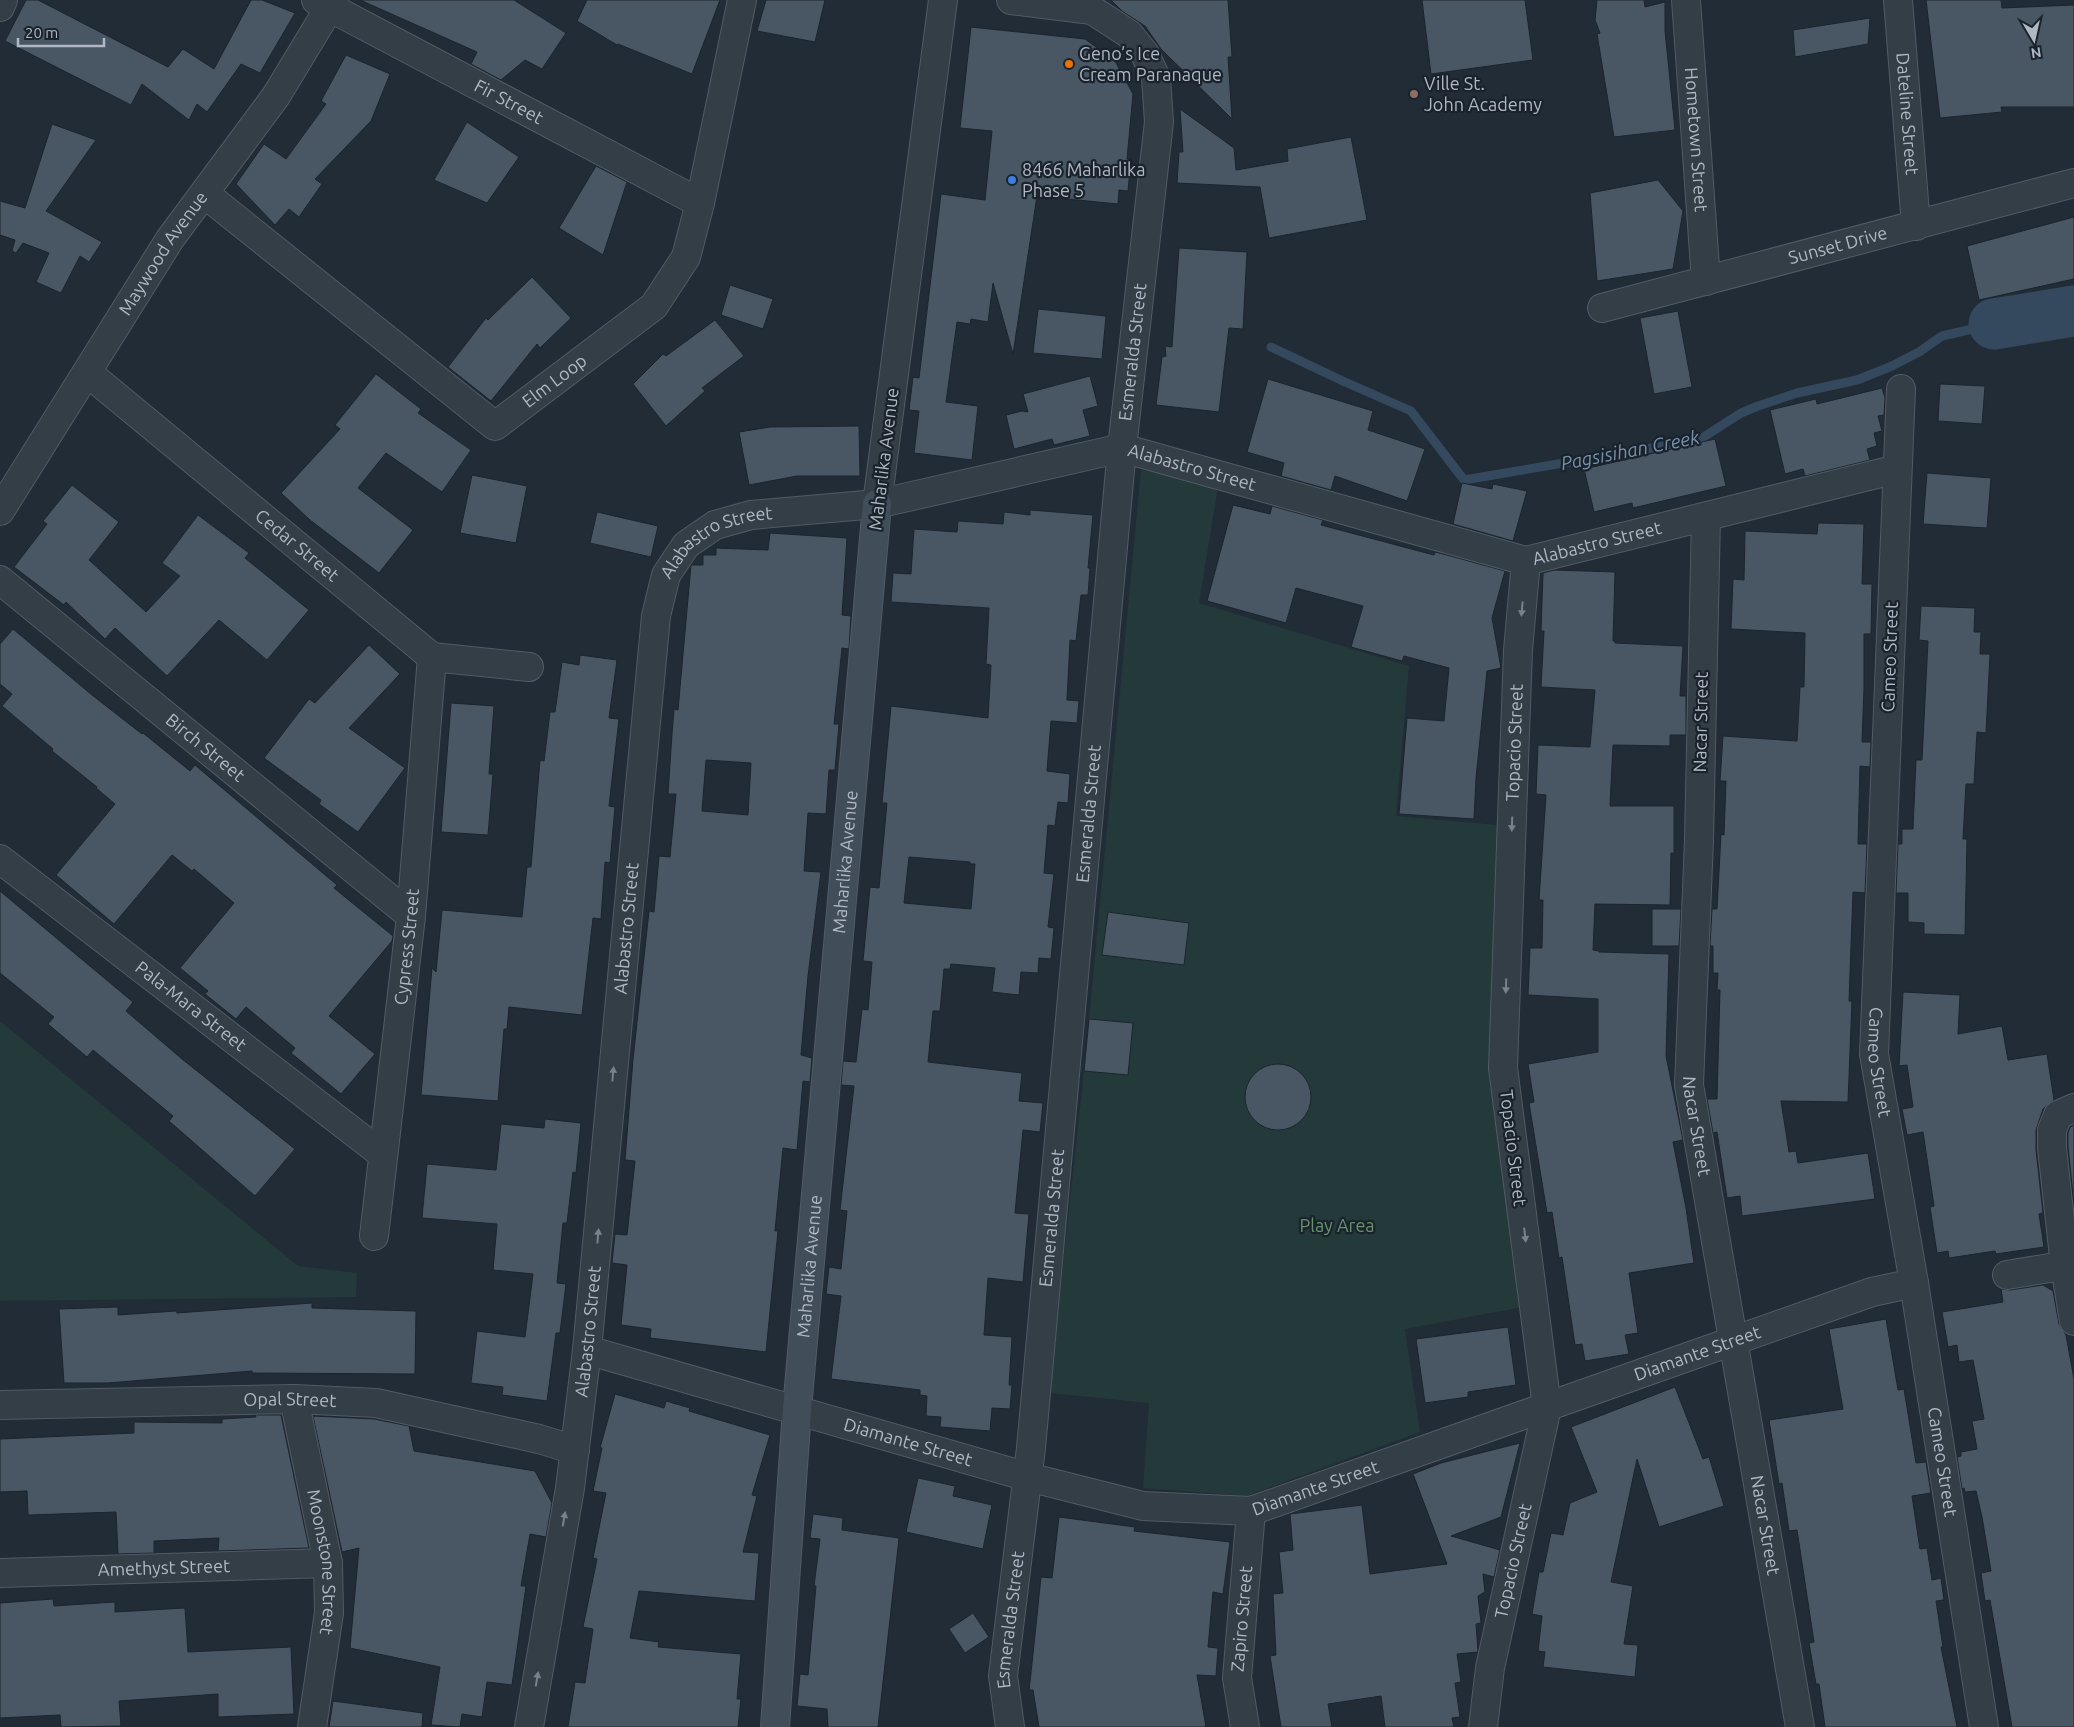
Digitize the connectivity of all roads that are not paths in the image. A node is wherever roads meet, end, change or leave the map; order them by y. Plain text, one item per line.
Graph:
1 (3, 0) edge
2 (742, 0) edge
3 (943, 0) edge
4 (1011, 0) edge
5 (1686, 0) edge
6 (1898, 0) edge
7 (327, 2) edge
8 (0, 7) edge
9 (2074, 183) edge
10 (205, 194) junction
11 (700, 203) junction
12 (1916, 226) junction
13 (1706, 280) junction
14 (1602, 308) dead end
15 (88, 373) junction
16 (1901, 389) dead end
17 (1122, 448) junction
18 (1898, 469) junction
19 (5, 496) edge
20 (877, 504) junction
21 (1706, 517) junction
22 (1526, 561) junction
23 (0, 580) edge
24 (432, 657) junction
25 (529, 667) dead end
26 (0, 859) edge
27 (411, 916) junction
28 (2066, 1112) edge
29 (382, 1154) junction
30 (374, 1236) dead end
31 (2069, 1265) edge
32 (2007, 1275) dead end
33 (1914, 1283) junction
34 (2074, 1321) edge
35 (1734, 1342) junction
36 (587, 1350) junction
37 (294, 1399) junction
38 (0, 1404) edge
39 (1547, 1407) junction
40 (796, 1409) junction
41 (575, 1450) junction
42 (1028, 1477) junction
43 (1251, 1511) junction
44 (328, 1563) junction
45 (0, 1573) edge
46 (312, 1727) edge
47 (529, 1727) edge
48 (774, 1727) edge
49 (1010, 1727) edge
50 (1244, 1727) edge
51 (1483, 1727) edge
52 (1800, 1727) edge
53 (1984, 1727) edge

1 - 8 street
2 - 11 street, Elm Loop
3 - 20 street, Maharlika Avenue
4 - 17 street, Esmeralda Street
5 - 13 street, Hometown Street
6 - 12 street, Dateline Street
7 - 10 street, Maywood Avenue
7 - 11 street, Fir Street
9 - 12 street, Sunset Drive
10 - 11 street, Elm Loop
10 - 15 street, Maywood Avenue
12 - 13 street, Sunset Drive
13 - 14 street, Sunset Drive
15 - 19 street, Maywood Avenue
15 - 24 street, Cedar Street
16 - 18 street, Cameo Street
17 - 20 street, Alabastro Street
17 - 22 street, Alabastro Street
17 - 42 street, Esmeralda Street
18 - 21 street, Alabastro Street
18 - 33 street, Cameo Street
36 -> 20 street, Alabastro Street
20 - 40 street, Maharlika Avenue
21 - 22 street, Alabastro Street
21 - 35 street, Nacar Street
22 -> 39 street, Topacio Street
23 - 27 street, Birch Street
24 - 25 street
24 - 27 street, Cypress Street
26 - 29 street, Pala-Mara Street
27 - 29 street, Cypress Street
28 - 31 street
29 - 30 street, Cypress Street
31 - 32 street
31 - 34 street
33 - 35 street, Diamante Street
33 - 53 street, Cameo Street
35 - 39 street, Diamante Street
35 - 52 street, Nacar Street
36 - 40 street, Diamante Street
36 - 41 street, Alabastro Street
37 - 38 street, Opal Street
37 - 41 street, Opal Street
37 - 44 street, Moonstone Street
39 - 43 street, Diamante Street
39 - 51 street, Topacio Street
40 - 42 street, Diamante Street
40 - 48 street, Maharlika Avenue
47 -> 41 street, Alabastro Street
42 - 43 street, Diamante Street
42 - 49 street, Esmeralda Street
43 - 50 street, Zapiro Street
44 - 45 street, Amethyst Street
44 - 46 street, Moonstone Street

